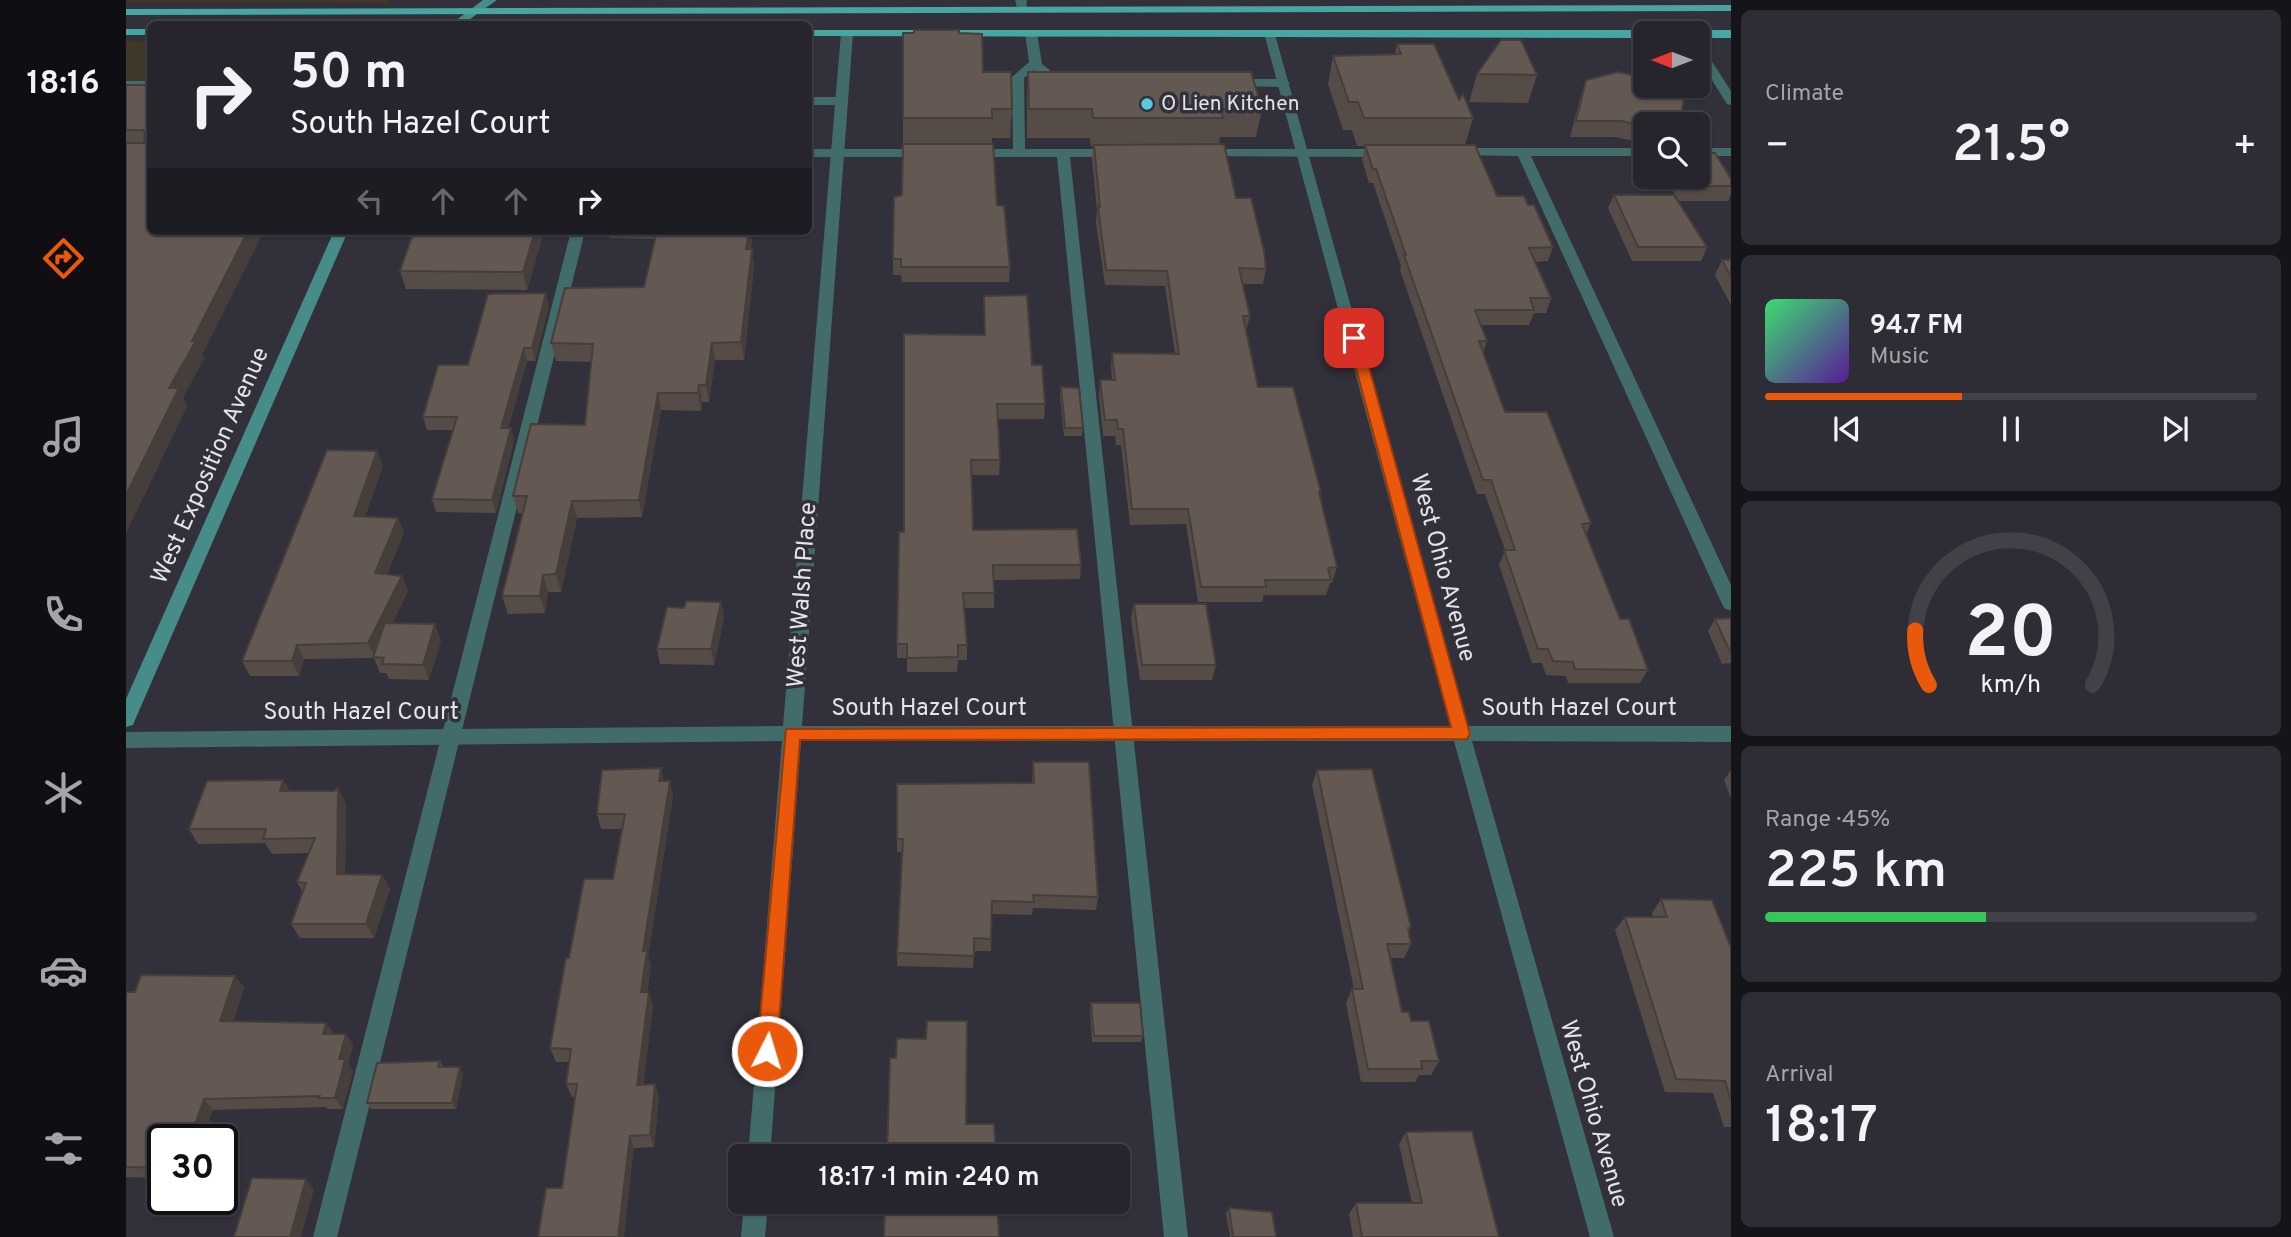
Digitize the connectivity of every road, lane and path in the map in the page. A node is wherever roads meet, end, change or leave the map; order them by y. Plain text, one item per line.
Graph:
1 (491, 0) edge
2 (1326, 4) edge
3 (1021, 5) edge
4 (1731, 8) edge
5 (126, 12) edge
6 (476, 12) junction
7 (461, 21) edge
8 (126, 32) edge
9 (147, 32) edge
10 (812, 33) edge
11 (847, 33) junction
12 (1031, 33) junction
13 (1270, 33) junction
14 (1633, 34) edge
15 (1710, 34) edge
16 (1731, 34) edge
17 (1034, 64) junction
18 (1710, 69) edge
19 (147, 82) edge
20 (1214, 83) edge
21 (1284, 83) junction
22 (1075, 84) edge
23 (126, 85) edge
24 (812, 101) edge
25 (840, 101) junction
26 (1731, 101) edge
27 (1441, 152) edge
28 (1523, 152) junction
29 (1633, 152) edge
30 (1710, 152) edge
31 (1731, 152) edge
32 (812, 153) edge
33 (836, 153) junction
34 (1019, 153) junction
35 (1063, 153) junction
36 (1130, 153) edge
37 (1184, 153) edge
38 (1304, 153) junction
39 (1400, 153) edge
40 (339, 235) edge
41 (577, 235) edge
42 (1731, 604) edge
43 (126, 720) edge
44 (792, 733) junction
45 (1123, 734) junction
46 (1461, 734) junction
47 (1731, 734) edge
48 (452, 737) junction
49 (126, 740) edge
50 (760, 1144) edge
51 (754, 1214) edge
52 (325, 1237) edge
53 (753, 1237) edge
54 (1176, 1237) edge
55 (1602, 1237) edge

1 - 6 street
2 - 3 main road
2 - 4 main road
3 - 6 main road
5 - 6 main road
6 - 7 street
8 - 9 main road
10 - 11 main road
11 - 12 main road
11 - 25 street, West Walsh Place
12 - 13 main road
12 - 17 street
13 - 14 main road
13 - 21 street, West Ohio Avenue
15 - 16 main road
17 - 22 street
17 - 34 street
18 - 26 street
19 - 23 street
20 - 21 street
21 - 38 street, West Ohio Avenue
24 - 25 street
25 - 33 street, West Walsh Place
27 - 28 street
28 - 29 street
28 - 42 street
30 - 31 street
32 - 33 street
33 - 34 street
33 - 44 street, West Walsh Place
34 - 35 street
35 - 36 street
35 - 45 street
37 - 38 street
38 - 39 street
38 - 46 street, West Ohio Avenue
40 - 43 street, West Exposition Avenue
41 - 48 street
44 - 45 street, South Hazel Court
44 - 48 street, South Hazel Court
44 - 50 street, West Walsh Place
45 - 46 street, South Hazel Court
45 - 54 street
46 - 47 street, South Hazel Court
46 - 55 street, West Ohio Avenue
48 - 49 street, South Hazel Court
48 - 52 street
51 - 53 street

